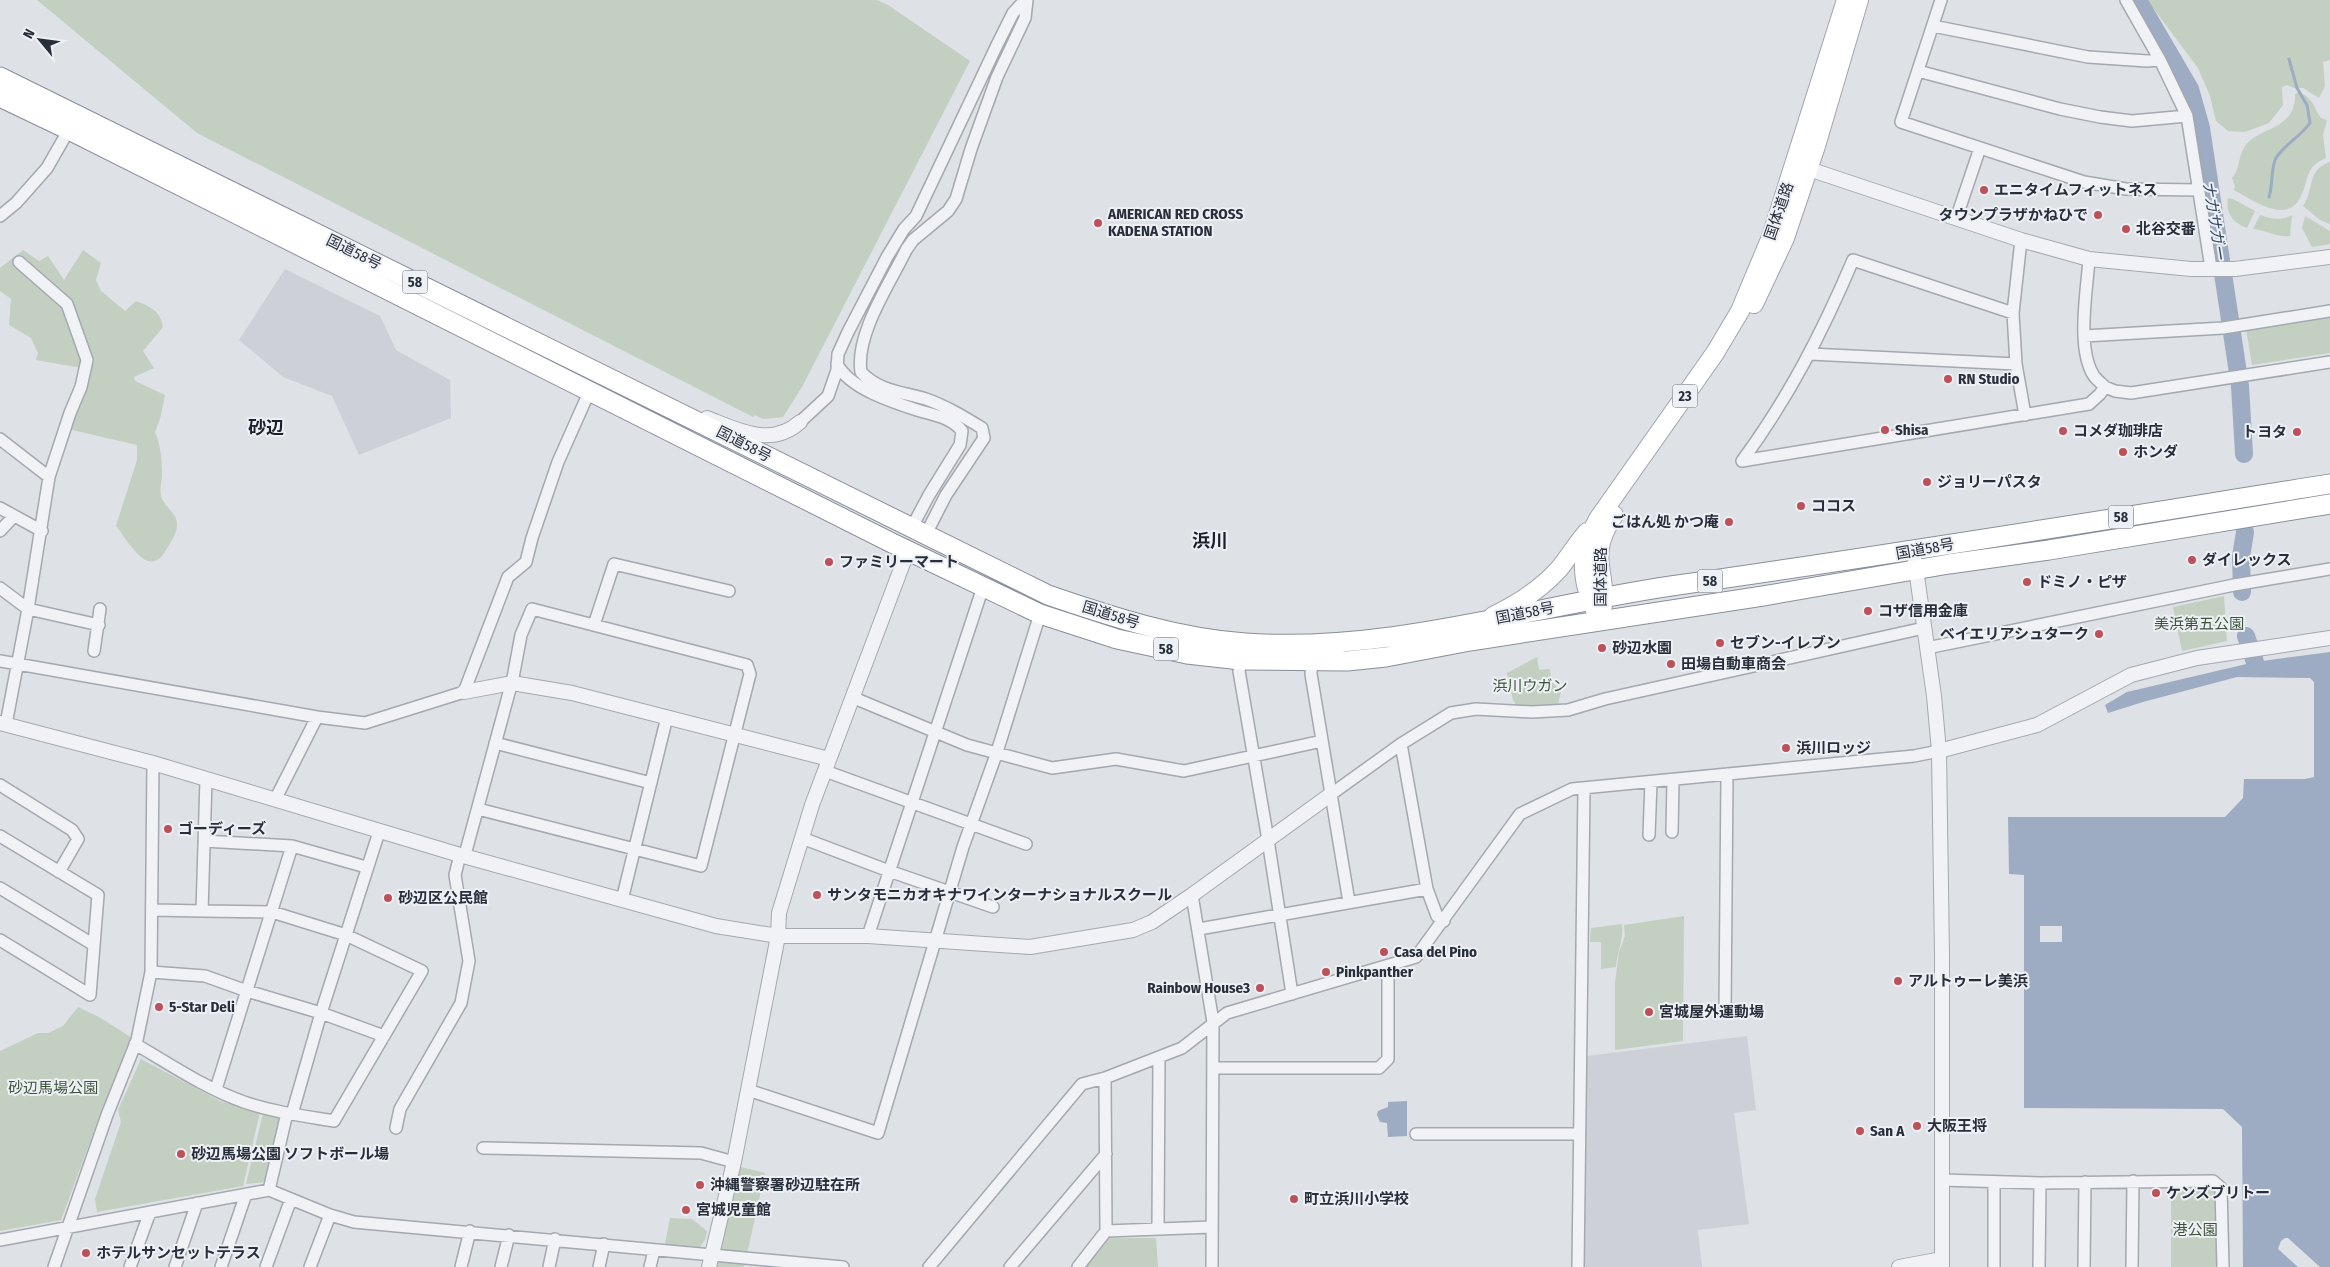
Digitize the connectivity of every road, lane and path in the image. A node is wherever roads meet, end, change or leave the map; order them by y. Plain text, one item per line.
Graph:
1 (1026, 0) edge
2 (1846, 0) edge
3 (1859, 0) edge
4 (1941, 0) edge
5 (2126, 0) edge
6 (1933, 26) junction
7 (2160, 60) junction
8 (1918, 71) junction
9 (0, 77) edge
10 (0, 97) edge
11 (2186, 116) junction
12 (73, 122) junction
13 (1980, 148) junction
14 (1801, 166) junction
15 (2200, 190) junction
16 (0, 216) edge
17 (1956, 219) junction
18 (2021, 240) junction
19 (2330, 257) edge
20 (2089, 259) junction
21 (19, 262) dead end
22 (895, 265) junction
23 (2211, 268) junction
24 (2330, 311) edge
25 (2013, 313) junction
26 (2084, 336) junction
27 (1810, 354) junction
28 (2330, 362) edge
29 (837, 364) junction
30 (2016, 364) junction
31 (2104, 387) junction
32 (590, 390) junction
33 (650, 397) junction
34 (2025, 415) junction
35 (800, 422) joint
36 (0, 439) edge
37 (49, 477) junction
38 (2330, 484) edge
39 (2330, 504) edge
40 (0, 508) edge
41 (14, 516) junction
42 (1598, 519) junction
43 (0, 531) edge
44 (42, 531) junction
45 (919, 531) junction
46 (908, 550) junction
47 (1913, 551) junction
48 (2330, 569) edge
49 (1916, 571) junction
50 (983, 587) junction
51 (0, 588) edge
52 (729, 590) dead end
53 (1597, 599) junction
54 (28, 609) junction
55 (100, 609) dead end
56 (1040, 614) junction
57 (1600, 620) junction
58 (1476, 623) junction
59 (99, 624) junction
60 (594, 625) junction
61 (1924, 628) junction
62 (2330, 638) edge
63 (1927, 648) junction
64 (94, 651) dead end
65 (1241, 660) junction
66 (0, 661) edge
67 (1312, 661) junction
68 (19, 664) junction
69 (512, 683) junction
70 (464, 692) junction
71 (854, 698) junction
72 (317, 717) junction
73 (667, 717) junction
74 (3, 723) edge
75 (934, 732) junction
76 (734, 734) junction
77 (1322, 741) junction
78 (496, 744) junction
79 (1401, 744) junction
80 (1939, 751) junction
81 (997, 752) junction
82 (1252, 756) junction
83 (153, 763) junction
84 (827, 765) junction
85 (1727, 774) junction
86 (206, 780) junction
87 (1673, 780) junction
88 (1650, 782) junction
89 (651, 783) junction
90 (0, 785) edge
91 (1584, 788) junction
92 (1330, 795) junction
93 (275, 800) junction
94 (911, 803) junction
95 (478, 809) junction
96 (972, 824) junction
97 (379, 832) junction
98 (1672, 832) dead end
99 (1649, 835) dead end
100 (0, 836) edge
101 (802, 838) junction
102 (1268, 840) junction
103 (204, 841) junction
104 (1026, 844) dead end
105 (292, 846) junction
106 (635, 848) junction
107 (462, 856) junction
108 (366, 868) junction
109 (60, 872) junction
110 (889, 872) junction
111 (0, 888) edge
112 (1427, 889) junction
113 (950, 893) junction
114 (1192, 896) junction
115 (622, 900) junction
116 (1349, 902) junction
117 (993, 907) dead end
118 (153, 910) junction
119 (202, 911) junction
120 (272, 912) junction
121 (1280, 914) junction
122 (1444, 921) junction
123 (1199, 929) junction
124 (346, 935) junction
125 (778, 936) junction
126 (868, 936) junction
127 (0, 940) edge
128 (936, 940) junction
129 (94, 945) junction
130 (1388, 966) junction
131 (151, 972) junction
132 (247, 991) junction
133 (1292, 994) junction
134 (321, 1012) junction
135 (1725, 1012) dead end
136 (1213, 1022) junction
137 (384, 1036) junction
138 (135, 1044) junction
139 (1159, 1057) junction
140 (1214, 1068) junction
141 (1105, 1078) junction
142 (216, 1089) junction
143 (748, 1090) junction
144 (289, 1114) junction
145 (396, 1128) dead end
146 (1416, 1134) dead end
147 (1579, 1134) junction
148 (483, 1148) dead end
149 (1106, 1154) junction
150 (734, 1162) junction
151 (1941, 1180) junction
152 (1994, 1182) junction
153 (2085, 1182) junction
154 (2133, 1182) junction
155 (2040, 1183) junction
156 (269, 1190) junction
157 (246, 1194) junction
158 (291, 1199) junction
159 (197, 1203) junction
160 (150, 1212) junction
161 (330, 1215) junction
162 (68, 1227) junction
163 (1212, 1227) junction
164 (1158, 1229) junction
165 (470, 1231) junction
166 (1106, 1231) junction
167 (509, 1235) junction
168 (556, 1239) junction
169 (0, 1240) edge
170 (604, 1244) junction
171 (654, 1250) junction
172 (711, 1261) edge
173 (1942, 1263) edge
174 (774, 1264) edge
175 (826, 1266) edge
176 (54, 1267) edge
177 (130, 1267) edge
178 (175, 1267) edge
179 (221, 1267) edge
180 (266, 1267) edge
181 (310, 1267) edge
182 (461, 1267) edge
183 (501, 1267) edge
184 (549, 1267) edge
185 (599, 1267) edge
186 (650, 1267) edge
187 (843, 1267) edge
188 (930, 1267) edge
189 (1010, 1267) edge
190 (1078, 1267) edge
191 (1212, 1267) edge
192 (1578, 1267) edge
193 (1899, 1267) edge
194 (1994, 1267) edge
195 (2039, 1267) edge
196 (2084, 1267) edge
197 (2132, 1267) edge
198 (2223, 1267) edge

1 - 22 street
1 - 22 street
2 - 14 main road, 国体道路 / 23
3 - 14 main road, 国体道路 / 23
4 - 6 street
5 - 7 street
6 - 7 street
6 - 8 street
7 - 11 street
8 - 11 street
8 - 13 street
9 - 12 highway, 国道58号 / 58
10 - 12 highway, 国道58号 / 58
11 - 15 street
12 - 16 street
12 - 32 highway, 国道58号 / 58
12 - 33 highway, 国道58号 / 58
13 - 15 street
13 - 17 street
14 - 17 street
14 - 42 main road, 国体道路 / 23
14 - 53 main road, 国体道路 / 23
15 - 23 street
17 - 18 street
18 - 20 street
18 - 25 street
19 - 23 street
20 - 23 street
20 - 26 street
21 - 37 street
22 - 29 street
22 - 45 street
24 - 26 street
25 - 27 street
25 - 30 street
26 - 31 street
27 - 30 street
27 - 34 street
28 - 31 street
29 - 35 street
29 - 45 street
30 - 34 street
31 - 34 street
32 - 46 highway, 国道58号 / 58
32 - 70 street
33 - 35 street
33 - 45 highway, 国道58号 / 58
36 - 37 street
37 - 44 street
38 - 47 highway, 国道58号 / 58
39 - 49 highway, 国道58号 / 58
40 - 41 street
41 - 43 street
41 - 44 street
42 - 53 main road, 国体道路 / 23
42 - 58 main road
44 - 54 street
45 - 46 street
45 - 58 highway, 国道58号 / 58
46 - 50 highway, 国道58号 / 58
46 - 71 street
47 - 49 street
47 - 53 highway, 国道58号 / 58
48 - 63 street
49 - 57 highway, 国道58号 / 58
49 - 61 street
50 - 56 highway, 国道58号 / 58
50 - 75 street
51 - 54 street
52 - 60 street
53 - 57 main road, 国体道路 / 23
53 - 58 highway, 国道58号 / 58
54 - 59 street
54 - 68 street
55 - 59 street
56 - 65 highway, 国道58号 / 58
56 - 81 street
57 - 67 highway, 国道58号 / 58
59 - 64 street
60 - 69 street
60 - 76 street
61 - 63 street
61 - 79 street
62 - 80 street
63 - 80 street
65 - 67 highway, 国道58号 / 58
65 - 82 street
66 - 68 street
67 - 77 street
68 - 72 street
68 - 74 street
69 - 70 street
69 - 73 street
69 - 78 street
70 - 72 street
71 - 75 street
71 - 84 street
72 - 93 street
73 - 76 street
73 - 89 street
74 - 83 street
75 - 81 street
75 - 94 street
76 - 84 street
76 - 106 street
77 - 82 street
77 - 92 street
78 - 89 street
78 - 95 street
79 - 92 street
79 - 112 street
80 - 85 street
80 - 151 street
81 - 82 street
81 - 96 street
82 - 102 street
83 - 86 street
83 - 118 street
84 - 94 street
84 - 101 street
85 - 87 street
85 - 135 street
86 - 93 street
86 - 103 street
87 - 88 street
87 - 98 street
88 - 91 street
88 - 99 street
89 - 106 street
90 - 109 street
91 - 122 street
91 - 147 street
92 - 102 street
92 - 116 street
93 - 97 street
94 - 96 street
94 - 110 street
95 - 106 street
95 - 107 street
96 - 104 street
96 - 113 street
97 - 107 street
97 - 108 street
100 - 109 street
101 - 110 street
101 - 125 street
102 - 114 street
102 - 121 street
103 - 105 street
103 - 119 street
105 - 108 street
105 - 120 street
106 - 115 street
107 - 115 street
107 - 145 street
108 - 124 street
109 - 129 street
110 - 113 street
110 - 126 street
111 - 129 street
112 - 116 street
112 - 122 street
113 - 117 street
113 - 128 street
114 - 123 street
114 - 128 street
115 - 125 street
116 - 121 street
118 - 119 street
118 - 131 street
119 - 120 street
120 - 124 street
120 - 132 street
121 - 123 street
121 - 133 street
122 - 130 street
123 - 136 street
124 - 134 street
124 - 137 street
125 - 126 street
125 - 143 street
126 - 128 street
127 - 129 street
128 - 143 street
130 - 133 street
130 - 140 street
131 - 132 street
131 - 138 street
132 - 134 street
132 - 142 street
133 - 136 street
134 - 137 street
134 - 144 street
136 - 139 street
136 - 140 street
137 - 144 street
138 - 142 street
138 - 162 street
139 - 141 street
139 - 164 street
140 - 163 street
141 - 149 street
141 - 188 street
142 - 144 street
143 - 150 street
144 - 156 street
146 - 147 street
147 - 192 street
148 - 150 street
149 - 166 street
149 - 189 street
150 - 172 street
151 - 152 street
151 - 173 street
152 - 155 street
152 - 194 street
153 - 154 street
153 - 155 street
153 - 196 street
154 - 197 street
154 - 198 street
155 - 195 street
156 - 157 street
156 - 158 street
157 - 159 street
157 - 179 street
158 - 161 street
158 - 180 street
159 - 160 street
159 - 178 street
160 - 162 street
160 - 177 street
161 - 165 street
161 - 181 street
162 - 169 street
162 - 176 street
163 - 164 street
163 - 191 street
164 - 166 street
165 - 167 street
165 - 182 street
166 - 190 street
167 - 168 street
167 - 183 street
168 - 170 street
168 - 184 street
170 - 171 street
170 - 185 street
171 - 172 street
171 - 186 street
172 - 174 street
173 - 193 street
174 - 175 street
175 - 187 street

